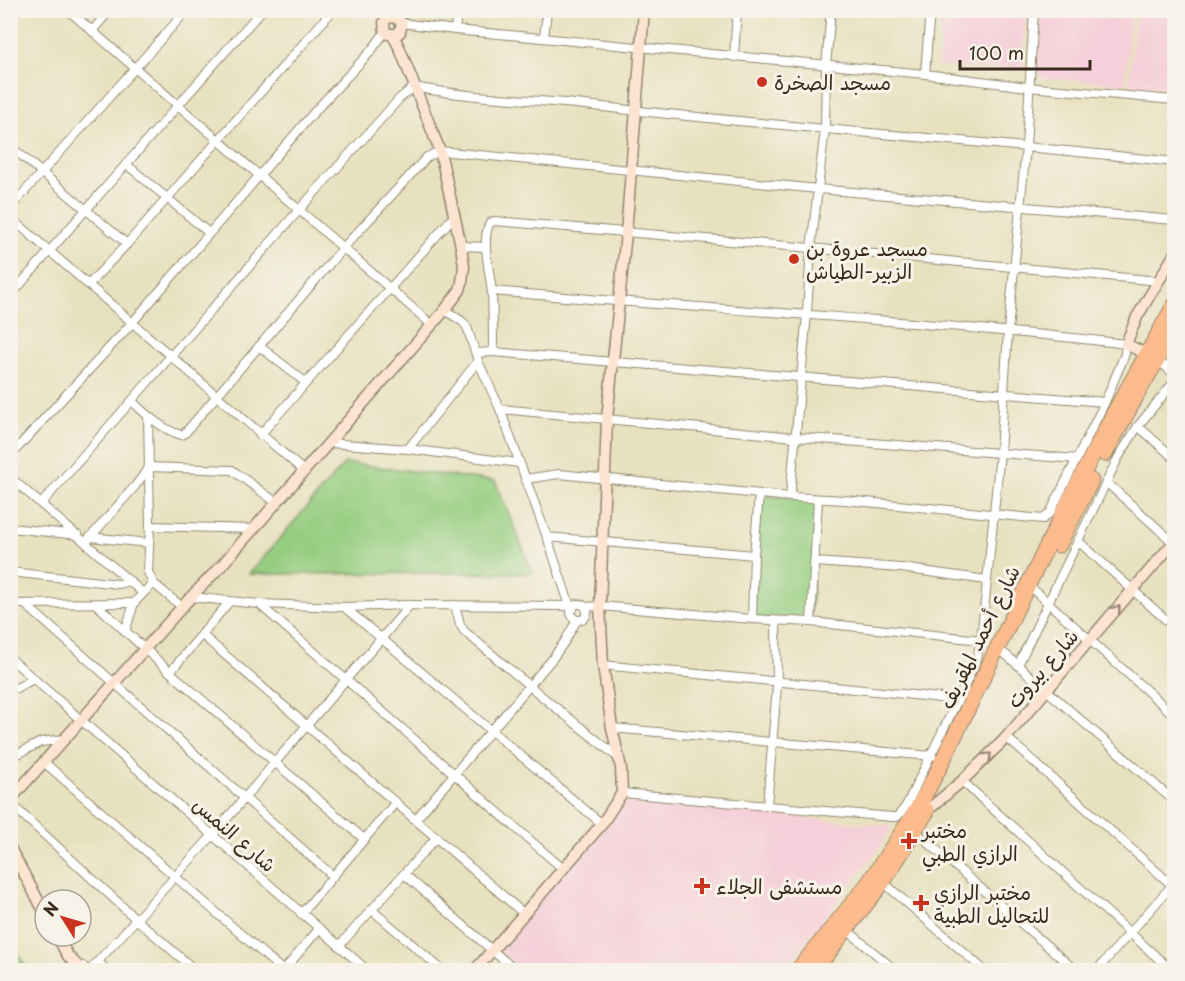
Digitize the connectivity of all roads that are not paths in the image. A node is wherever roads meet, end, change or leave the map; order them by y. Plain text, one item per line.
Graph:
1 (68, 10) edge
2 (110, 10) edge
3 (188, 10) edge
4 (262, 10) edge
5 (333, 10) edge
6 (457, 10) edge
7 (547, 10) edge
8 (644, 10) edge
9 (737, 10) edge
10 (831, 10) edge
11 (930, 10) edge
12 (1034, 10) edge
13 (382, 13) edge
14 (402, 23) junction
15 (455, 30) junction
16 (92, 31) junction
17 (389, 33) junction
18 (544, 38) junction
19 (640, 47) junction
20 (734, 57) junction
21 (826, 66) junction
22 (136, 69) junction
23 (925, 74) junction
24 (414, 87) junction
25 (1028, 87) junction
26 (1174, 100) edge
27 (178, 105) junction
28 (635, 111) junction
29 (825, 129) junction
30 (219, 141) junction
31 (10, 146) edge
32 (1026, 147) junction
33 (440, 151) junction
34 (1174, 162) edge
35 (126, 164) junction
36 (631, 171) junction
37 (43, 172) junction
38 (259, 176) junction
39 (818, 189) junction
40 (167, 199) junction
41 (10, 208) edge
42 (1021, 208) junction
43 (85, 209) junction
44 (299, 210) junction
45 (455, 215) junction
46 (10, 217) edge
47 (1174, 220) edge
48 (209, 233) junction
49 (626, 233) junction
50 (127, 244) junction
51 (461, 246) junction
52 (486, 247) junction
53 (342, 248) junction
54 (811, 248) junction
55 (50, 250) junction
56 (1174, 255) edge
57 (1014, 268) junction
58 (1159, 281) junction
59 (89, 284) junction
60 (389, 288) junction
61 (492, 291) junction
62 (10, 296) edge
63 (618, 302) junction
64 (1174, 306) edge
65 (445, 310) junction
66 (807, 313) junction
67 (132, 323) junction
68 (431, 324) junction
69 (1008, 332) junction
70 (1174, 332) edge
71 (1126, 344) junction
72 (259, 346) junction
73 (493, 352) junction
74 (171, 355) junction
75 (477, 357) junction
76 (1152, 357) junction
77 (612, 362) junction
78 (1174, 374) edge
79 (801, 377) junction
80 (305, 382) junction
81 (1174, 382) edge
82 (1005, 394) junction
83 (216, 395) junction
84 (132, 401) junction
85 (1105, 402) junction
86 (500, 409) junction
87 (148, 416) junction
88 (607, 419) junction
89 (1138, 426) junction
90 (260, 435) junction
91 (795, 437) junction
92 (330, 442) junction
93 (408, 449) junction
94 (1000, 453) junction
95 (10, 456) edge
96 (1174, 458) edge
97 (1077, 459) junction
98 (519, 463) junction
99 (149, 467) junction
100 (304, 472) junction
101 (10, 477) edge
102 (525, 478) junction
103 (606, 480) junction
104 (1106, 482) junction
105 (759, 494) junction
106 (790, 497) junction
107 (818, 500) junction
108 (277, 503) junction
109 (41, 504) junction
110 (995, 515) junction
111 (150, 526) junction
112 (10, 528) edge
113 (252, 529) junction
114 (78, 535) junction
115 (547, 537) junction
116 (88, 539) junction
117 (1078, 541) junction
118 (1174, 542) edge
119 (149, 543) junction
120 (603, 543) junction
121 (754, 555) junction
122 (815, 562) junction
123 (10, 572) edge
124 (987, 580) junction
125 (130, 581) junction
126 (153, 584) junction
127 (1133, 590) junction
128 (1035, 591) junction
129 (143, 593) junction
130 (190, 597) junction
131 (230, 601) junction
132 (1048, 602) junction
133 (134, 603) junction
134 (10, 604) edge
135 (259, 604) junction
136 (26, 605) junction
137 (97, 605) junction
138 (410, 605) junction
139 (455, 605) junction
140 (600, 606) junction
141 (182, 607) junction
142 (344, 607) junction
143 (585, 607) junction
144 (572, 608) junction
145 (752, 619) junction
146 (577, 620) junction
147 (777, 621) junction
148 (811, 622) junction
149 (1174, 627) edge
150 (124, 632) junction
151 (202, 635) junction
152 (381, 638) junction
153 (981, 640) junction
154 (1090, 640) junction
155 (146, 650) junction
156 (1005, 654) junction
157 (10, 658) edge
158 (603, 665) junction
159 (1018, 665) junction
160 (170, 672) junction
161 (34, 679) junction
162 (346, 680) junction
163 (777, 682) junction
164 (116, 684) junction
165 (528, 685) junction
166 (1047, 690) junction
167 (10, 691) edge
168 (958, 700) junction
169 (1174, 715) edge
170 (82, 721) junction
171 (307, 725) junction
172 (612, 728) junction
173 (491, 730) junction
174 (1006, 737) junction
175 (66, 739) junction
176 (772, 742) junction
177 (932, 756) junction
178 (10, 758) edge
179 (619, 758) junction
180 (275, 762) junction
181 (45, 763) junction
182 (455, 774) junction
183 (962, 781) junction
184 (622, 793) junction
185 (244, 798) junction
186 (10, 801) edge
187 (1174, 801) edge
188 (396, 802) junction
189 (767, 806) junction
190 (929, 808) junction
191 (416, 819) junction
192 (602, 824) junction
193 (916, 832) junction
194 (212, 836) junction
195 (437, 837) junction
196 (364, 839) junction
197 (10, 848) edge
198 (562, 868) junction
199 (404, 874) junction
200 (333, 876) junction
201 (175, 878) junction
202 (883, 882) junction
203 (1174, 885) edge
204 (33, 891) edge
205 (372, 910) junction
206 (523, 913) junction
207 (301, 914) junction
208 (137, 920) junction
209 (319, 929) junction
210 (848, 930) junction
211 (1130, 933) junction
212 (339, 946) junction
213 (64, 948) edge
214 (492, 951) junction
215 (83, 968) edge
216 (107, 970) edge
217 (195, 970) edge
218 (283, 970) edge
219 (367, 970) edge
220 (442, 970) edge
221 (475, 970) edge
222 (514, 970) edge
223 (798, 970) edge
224 (815, 970) edge
225 (895, 970) edge
226 (984, 970) edge
227 (1075, 970) edge
228 (1097, 970) edge
229 (1171, 970) edge

1 - 16 street
2 - 16 street
3 - 22 street
4 - 27 street
5 - 30 street
6 - 15 street
7 - 18 street
8 - 19 street
9 - 20 street
10 - 21 street
11 - 23 street
12 - 25 street
13 - 14 street
13 - 17 street
14 - 15 street
14 - 17 street
15 - 18 street
16 - 22 street
17 - 24 street
17 - 38 street
18 - 19 street
19 - 20 street
19 - 28 street
20 - 21 street
21 - 23 street
21 - 29 street
22 - 27 street
22 - 37 street
23 - 25 street
24 - 28 street
24 - 33 street
24 - 44 street
25 - 26 street
25 - 32 street
27 - 30 street
27 - 35 street
28 - 29 street
28 - 36 street
29 - 32 street
29 - 39 street
30 - 38 street
30 - 40 street
31 - 37 street
32 - 34 street
32 - 42 street
33 - 36 street
33 - 45 street
33 - 53 street
35 - 40 street
35 - 43 street
36 - 39 street
36 - 49 street
37 - 41 street
37 - 43 street
38 - 44 street
38 - 48 street
39 - 42 street
39 - 54 street
40 - 48 street
40 - 50 street
42 - 47 street
42 - 57 street
43 - 50 street
43 - 55 street
44 - 53 street
44 - 74 street
45 - 51 street
45 - 60 street
46 - 55 street
48 - 67 street
49 - 52 street
49 - 54 street
49 - 63 street
50 - 59 street
51 - 52 street
51 - 65 street
52 - 61 street
53 - 60 street
53 - 72 street
54 - 57 street
54 - 66 street
55 - 59 street
55 - 62 street
56 - 58 street
57 - 58 street
57 - 69 street
58 - 71 street
59 - 67 street
60 - 68 street
60 - 80 street
61 - 63 street
61 - 73 street
63 - 66 street
63 - 77 street
64 - 76 highway, شارع أحمد المقريف
65 - 68 street
65 - 75 street
66 - 69 street
66 - 79 street
67 - 74 street
67 - 95 street
68 - 92 street
69 - 71 street
69 - 82 street
70 - 76 highway, شارع أحمد المقريف
71 - 76 street
71 - 85 street
72 - 80 street
72 - 83 street
73 - 75 street
73 - 77 street
74 - 83 street
74 - 84 street
75 - 86 street
75 - 93 street
76 - 78 street
76 - 128 highway, شارع أحمد المقريف
76 - 223 highway, شارع أحمد المقريف
77 - 79 street
77 - 88 street
79 - 82 street
79 - 91 street
80 - 90 street
81 - 89 street
82 - 85 street
82 - 94 street
83 - 87 street
83 - 90 street
84 - 87 street
84 - 109 street
85 - 97 street
86 - 88 street
86 - 98 street
87 - 99 street
88 - 91 street
88 - 103 street
89 - 96 street
89 - 104 street
90 - 100 street
91 - 94 street
91 - 106 street
92 - 93 street
92 - 100 street
93 - 98 street
94 - 97 street
94 - 110 street
97 - 110 street
98 - 102 street
99 - 108 street
99 - 111 street
99 - 116 street
100 - 108 street
101 - 109 street
102 - 103 street
102 - 115 street
103 - 105 street
103 - 120 street
104 - 117 street
104 - 118 street
105 - 106 street
105 - 121 street
106 - 107 street
107 - 110 street
107 - 122 street
108 - 113 street
109 - 114 street
110 - 124 street
111 - 113 street
111 - 119 street
112 - 114 street
113 - 130 street
114 - 116 street
115 - 120 street
115 - 144 street
116 - 119 street
116 - 125 street
117 - 127 street
117 - 132 street
118 - 127 street, شارع بيروت
119 - 126 street
120 - 121 street
120 - 140 street
121 - 145 street
122 - 124 street
122 - 148 street
123 - 125 street
124 - 153 street
125 - 129 street
126 - 129 street
126 - 141 street
127 - 149 street
154 -> 127 street, شارع بيروت
128 - 132 street
128 - 156 highway, شارع أحمد المقريف
129 - 133 street
130 - 131 street
130 - 141 street
131 - 135 street
131 - 151 street
132 - 154 street
132 - 159 street
133 - 137 street
133 - 150 street
134 - 136 street
135 - 142 street
135 - 162 street
136 - 137 street
136 - 164 street
137 - 150 street
138 - 139 street
138 - 142 street
138 - 152 street
139 - 144 street
139 - 165 street
140 - 143 street
140 - 145 street
140 - 158 street
141 - 155 street
142 - 152 street
143 - 144 street
143 - 146 street
144 - 146 street
145 - 147 street
146 - 165 street
147 - 148 street
147 - 163 street
148 - 153 street
150 - 155 street
151 - 160 street
151 - 171 street
152 - 162 street
152 - 173 street
153 - 168 street
154 - 166 street, شارع بيروت
154 - 169 street
155 - 160 street
155 - 164 street
156 - 159 street
156 - 190 highway, شارع أحمد المقريف
157 - 161 street, شارع النمس
158 - 163 street
158 - 172 street
159 - 166 street
160 - 180 street
161 - 167 street
161 - 170 street, شارع النمس
162 - 171 street
162 - 182 street
163 - 168 street
163 - 176 street
164 - 170 street
164 - 185 street
165 - 173 street
165 - 179 street
166 - 174 street, شارع بيروت
166 - 187 street
168 - 177 street
170 - 175 street
170 - 194 street, شارع النمس
171 - 180 street
171 - 188 street
172 - 176 street
172 - 179 street
173 - 182 street
173 - 192 street
183 -> 174 street, شارع بيروت
174 - 203 street
175 - 178 street
175 - 181 street
176 - 177 street
176 - 189 street
177 - 189 street
179 - 184 street
180 - 185 street
180 - 196 street
181 - 186 street
181 - 201 street
182 - 191 street
182 - 198 street
183 - 190 street, شارع بيروت
183 - 211 street
184 - 189 street
184 - 192 street
185 - 194 street
185 - 200 street
186 - 208 street
188 - 191 street
188 - 196 street
190 - 193 highway, شارع أحمد المقريف
191 - 195 street
192 - 198 street
193 - 202 highway, شارع أحمد المقريف
193 - 227 street
194 - 201 street
194 - 207 street, شارع النمس
195 - 199 street
195 - 206 street
196 - 200 street
197 - 204 street
198 - 206 street
199 - 205 street
199 - 214 street
200 - 207 street
201 - 208 street
201 - 218 street
202 - 210 highway, شارع أحمد المقريف
202 - 226 street
203 - 211 street
205 - 212 street
205 - 220 street
206 - 214 street
207 - 209 street, شارع النمس
208 - 215 street
208 - 217 street
209 - 212 street, شارع النمس
209 - 218 street
210 - 224 highway, شارع أحمد المقريف
210 - 225 street
211 - 228 street
211 - 229 street
212 - 219 street, شارع النمس
213 - 215 street
214 - 221 street
214 - 222 street
215 - 216 street

